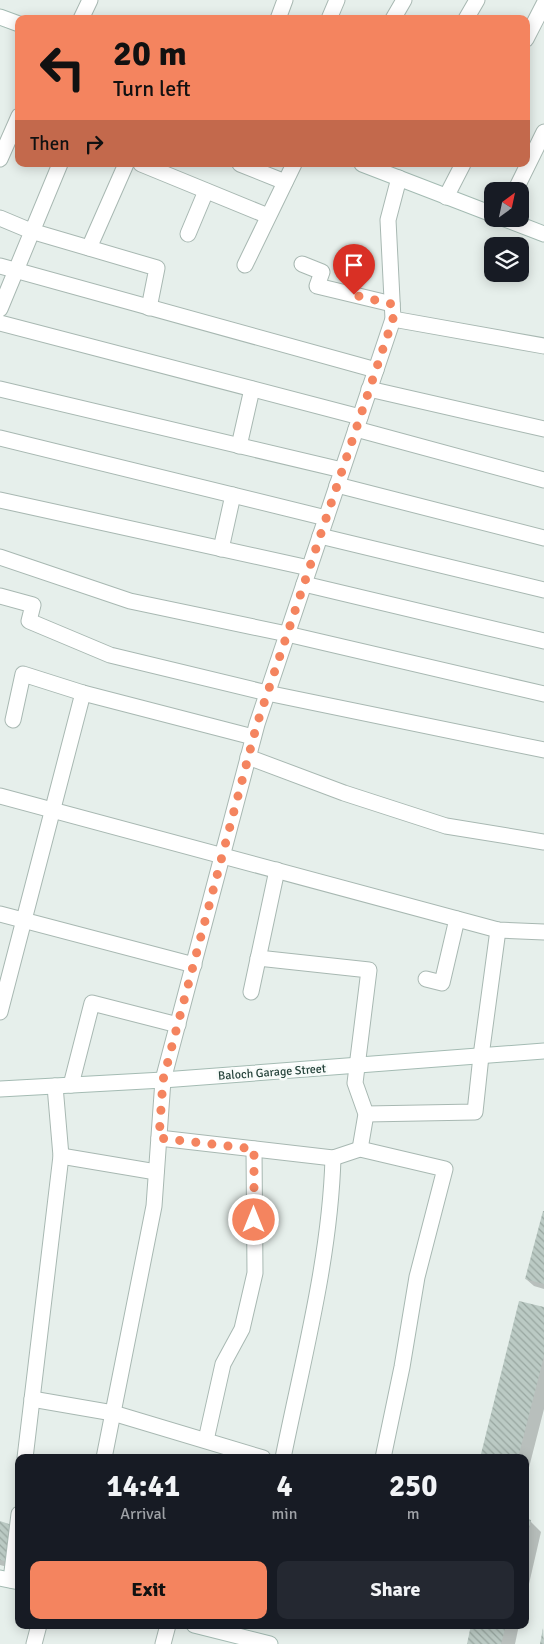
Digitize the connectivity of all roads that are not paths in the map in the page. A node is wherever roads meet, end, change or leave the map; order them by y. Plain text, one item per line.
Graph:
1 (90, 0) edge
2 (285, 0) edge
3 (337, 0) edge
4 (404, 0) edge
5 (476, 0) edge
6 (544, 4) edge
7 (83, 15) edge
8 (279, 15) edge
9 (331, 15) edge
10 (395, 15) edge
11 (468, 15) edge
12 (0, 17) edge
13 (15, 23) edge
14 (530, 31) edge
15 (15, 125) edge
16 (544, 132) edge
17 (0, 159) edge
18 (530, 160) edge
19 (59, 167) edge
20 (125, 167) edge
21 (148, 167) edge
22 (248, 167) edge
23 (292, 167) edge
24 (373, 167) edge
25 (461, 167) edge
26 (527, 167) edge
27 (391, 172) edge
28 (285, 182) junction
29 (519, 182) edge
30 (206, 191) junction
31 (446, 197) junction
32 (484, 211) edge
33 (268, 216) junction
34 (0, 218) edge
35 (528, 228) edge
36 (32, 231) junction
37 (188, 234) dead end
38 (544, 234) edge
39 (88, 248) junction
40 (245, 264) dead end
41 (302, 264) dead end
42 (0, 266) edge
43 (15, 271) junction
44 (0, 308) edge
45 (149, 308) junction
46 (393, 311) junction
47 (0, 323) edge
48 (544, 346) edge
49 (376, 370) junction
50 (0, 389) edge
51 (252, 389) junction
52 (369, 389) junction
53 (358, 423) junction
54 (544, 429) edge
55 (0, 438) edge
56 (239, 446) junction
57 (342, 470) junction
58 (544, 480) edge
59 (337, 485) junction
60 (233, 495) junction
61 (0, 500) edge
62 (326, 518) junction
63 (320, 536) junction
64 (544, 538) edge
65 (221, 549) junction
66 (0, 557) edge
67 (309, 568) junction
68 (304, 584) junction
69 (544, 590) edge
70 (0, 596) edge
71 (287, 634) junction
72 (544, 641) edge
73 (83, 693) junction
74 (267, 693) junction
75 (544, 694) edge
76 (13, 720) dead end
77 (253, 737) junction
78 (544, 750) edge
79 (248, 757) junction
80 (0, 796) edge
81 (52, 810) junction
82 (544, 842) edge
83 (222, 855) junction
84 (277, 870) junction
85 (0, 914) edge
86 (24, 920) junction
87 (457, 920) junction
88 (498, 930) junction
89 (544, 932) edge
90 (258, 958) junction
91 (194, 965) junction
92 (426, 979) dead end
93 (251, 992) dead end
94 (0, 1012) edge
95 (178, 1025) junction
96 (544, 1051) edge
97 (481, 1056) junction
98 (358, 1066) junction
99 (163, 1080) junction
100 (71, 1085) junction
101 (55, 1086) junction
102 (0, 1089) edge
103 (366, 1114) junction
104 (159, 1138) junction
105 (254, 1149) junction
106 (360, 1149) junction
107 (61, 1156) junction
108 (333, 1158) junction
109 (156, 1172) junction
110 (32, 1398) junction
111 (113, 1413) junction
112 (206, 1440) junction
113 (25, 1454) edge
114 (105, 1454) edge
115 (250, 1454) edge
116 (284, 1454) edge
117 (384, 1454) edge
118 (15, 1535) edge
119 (6, 1581) edge
120 (38, 1629) edge
121 (167, 1629) edge
122 (210, 1629) edge
123 (34, 1644) edge
124 (163, 1644) edge
125 (270, 1644) edge

1 - 7 street
2 - 8 street
3 - 9 street
4 - 10 street
5 - 11 street
6 - 14 street
12 - 13 street
15 - 17 street
16 - 18 street
19 - 36 street
20 - 39 street
21 - 30 street
22 - 28 street
23 - 28 street
24 - 27 street
25 - 31 street
26 - 29 street
27 - 31 street
27 - 46 street
28 - 33 street
30 - 33 street
30 - 37 street
31 - 32 street
33 - 40 street
34 - 36 street
35 - 38 street
36 - 39 street
36 - 43 street
39 - 45 street
41 - 46 street
42 - 43 street
43 - 44 street
43 - 45 street
45 - 49 street
46 - 48 street
46 - 49 street
47 - 51 street
49 - 52 street
50 - 56 street
51 - 53 street
51 - 56 street
52 - 53 street
52 - 54 street
53 - 57 street
53 - 58 street
55 - 60 street
56 - 57 street
57 - 59 street
59 - 62 street
59 - 64 street
60 - 62 street
60 - 65 street
61 - 65 street
62 - 63 street
63 - 67 street
63 - 69 street
65 - 67 street
66 - 71 street
67 - 68 street
68 - 71 street
68 - 72 street
70 - 74 street
71 - 74 street
71 - 75 street
73 - 76 street
73 - 77 street
73 - 81 street
74 - 77 street
74 - 78 street
77 - 79 street
79 - 82 street
79 - 83 street
80 - 81 street
81 - 83 street
81 - 86 street
83 - 84 street
83 - 91 street
84 - 87 street
84 - 90 street
85 - 86 street
86 - 91 street
86 - 94 street
87 - 88 street
87 - 92 street
88 - 89 street
88 - 97 street
90 - 93 street
90 - 98 street
91 - 95 street
95 - 99 street
95 - 100 street
96 - 97 street, Baloch Garage Street
97 - 98 street, Baloch Garage Street
97 - 103 street
98 - 99 street, Baloch Garage Street
98 - 103 street
99 - 100 street, Baloch Garage Street
99 - 104 street
100 - 101 street, Baloch Garage Street
101 - 102 street, Baloch Garage Street
101 - 107 street
103 - 106 street
104 - 105 street
104 - 109 street
105 - 108 street
105 - 112 street
106 - 108 street
106 - 117 street
107 - 109 street
107 - 110 street
108 - 116 street
109 - 111 street
110 - 111 street
110 - 113 street
111 - 112 street
111 - 114 street
112 - 115 street
118 - 119 street
120 - 123 street
121 - 124 street
122 - 125 street

